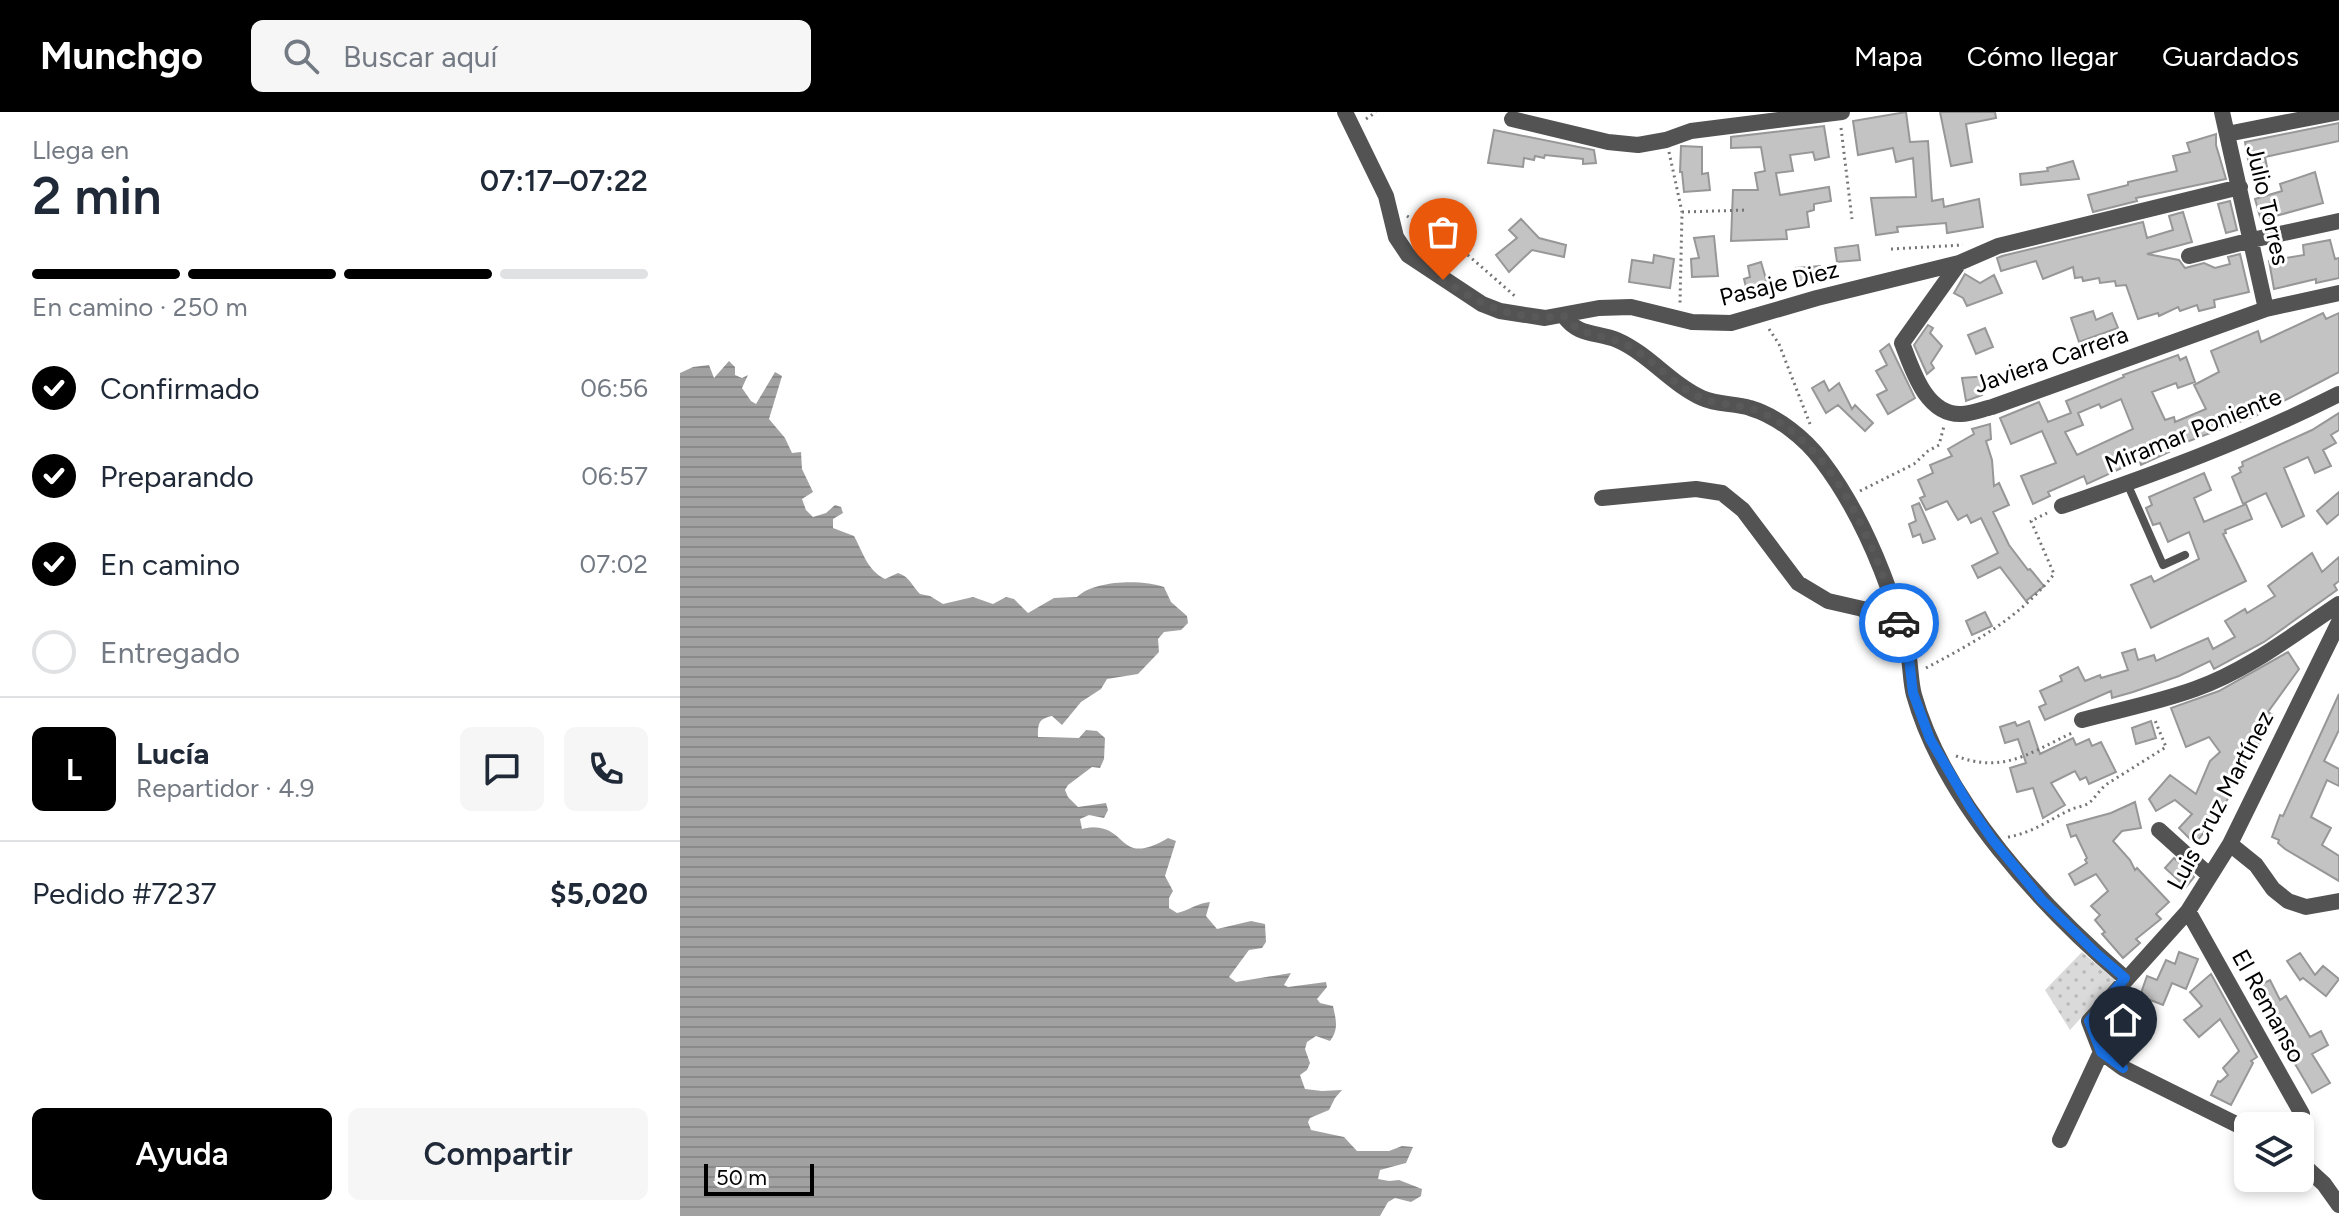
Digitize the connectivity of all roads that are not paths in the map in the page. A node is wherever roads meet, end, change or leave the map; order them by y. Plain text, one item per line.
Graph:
1 (1345, 112) edge
2 (1841, 112) edge
3 (2222, 112) edge
4 (2339, 112) edge
5 (1512, 119) dead end
6 (1744, 119) edge
7 (2227, 134) junction
8 (2240, 187) junction
9 (2339, 221) edge
10 (2252, 240) junction
11 (2189, 256) dead end
12 (1959, 263) junction
13 (2339, 293) edge
14 (2266, 309) junction
15 (1564, 316) junction
16 (2339, 394) edge
17 (2127, 483) junction
18 (1602, 498) dead end
19 (2062, 506) road end
20 (2185, 555) dead end
21 (2339, 604) edge
22 (2339, 622) edge
23 (1908, 650) junction
24 (2082, 720) road end
25 (2159, 830) dead end
26 (2230, 844) junction
27 (2210, 876) junction
28 (2339, 901) edge
29 (2188, 911) junction
30 (2125, 978) junction
31 (2101, 1052) junction
32 (2301, 1112) edge
33 (2234, 1123) edge
34 (2060, 1140) dead end
35 (2314, 1175) edge
36 (2339, 1205) edge

1 - 15 street, Pasaje Diez
2 - 6 street
3 - 7 street, Julio Torres
4 - 7 street
5 - 6 street
7 - 8 street, Julio Torres
8 - 10 street, Julio Torres
8 - 12 street
9 - 10 street
10 - 11 street
10 - 14 street, Julio Torres
12 - 14 street, Javiera Carrera
12 - 15 street, Pasaje Diez
13 - 14 street, Javiera Carrera
15 - 23 street
16 - 17 street, Miramar Poniente
17 - 19 street, Miramar Poniente
17 - 20 lane
18 - 23 street
21 - 24 street
22 - 26 street, Luis Cruz Martínez
23 - 30 street
25 - 27 street
26 - 27 street, Luis Cruz Martínez
26 - 28 street
27 - 29 street, Luis Cruz Martínez
29 - 30 street, Luis Cruz Martínez
29 - 32 street, El Remanso
30 - 31 street, Luis Cruz Martínez
31 - 33 street
31 - 34 street
35 - 36 street

